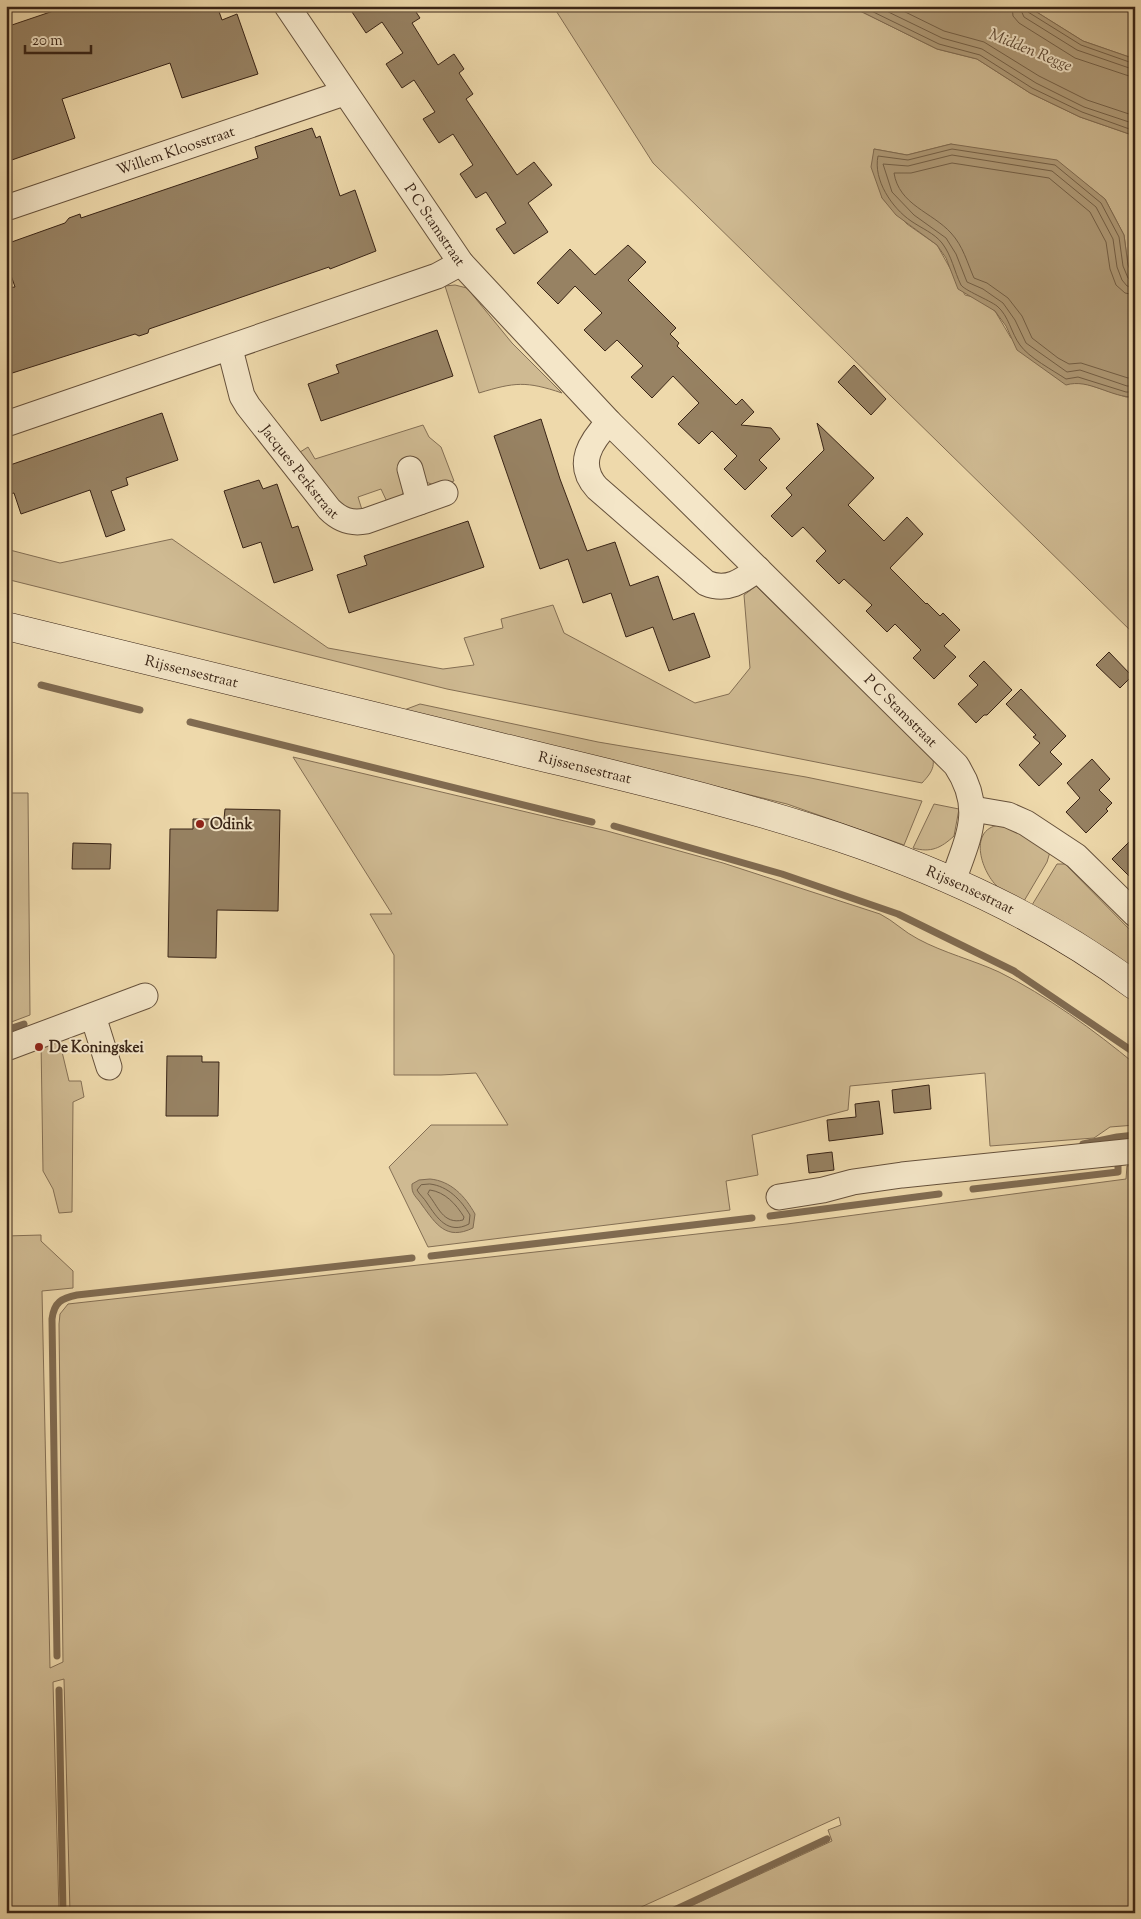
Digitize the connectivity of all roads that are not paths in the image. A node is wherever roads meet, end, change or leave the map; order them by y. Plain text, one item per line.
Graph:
1 (287, 6) edge
2 (344, 93) junction
3 (6, 208) edge
4 (461, 263) junction
5 (230, 349) junction
6 (609, 422) junction
7 (6, 424) edge
8 (410, 469) dead end
9 (445, 493) dead end
10 (419, 502) junction
11 (758, 569) junction
12 (6, 626) edge
13 (973, 809) junction
14 (953, 881) junction
15 (1135, 914) edge
16 (1135, 986) edge
17 (145, 996) dead end
18 (93, 1016) junction
19 (6, 1048) edge
20 (109, 1067) dead end
21 (1135, 1151) edge
22 (779, 1197) dead end

1 - 2 street, P C Stamstraat
2 - 3 street, Willem Kloosstraat
2 - 4 street, P C Stamstraat
4 - 5 street
4 - 6 street, P C Stamstraat
5 - 7 street
5 - 10 street, Jacques Perkstraat
6 - 11 street, P C Stamstraat
6 - 11 street
8 - 10 street
9 - 10 street, Jacques Perkstraat
11 - 13 street, P C Stamstraat
12 - 14 main road, Rijssensestraat
13 - 14 street, P C Stamstraat
13 - 15 street
14 - 16 main road, Rijssensestraat
17 - 18 street
18 - 19 street
18 - 20 street
21 - 22 street

